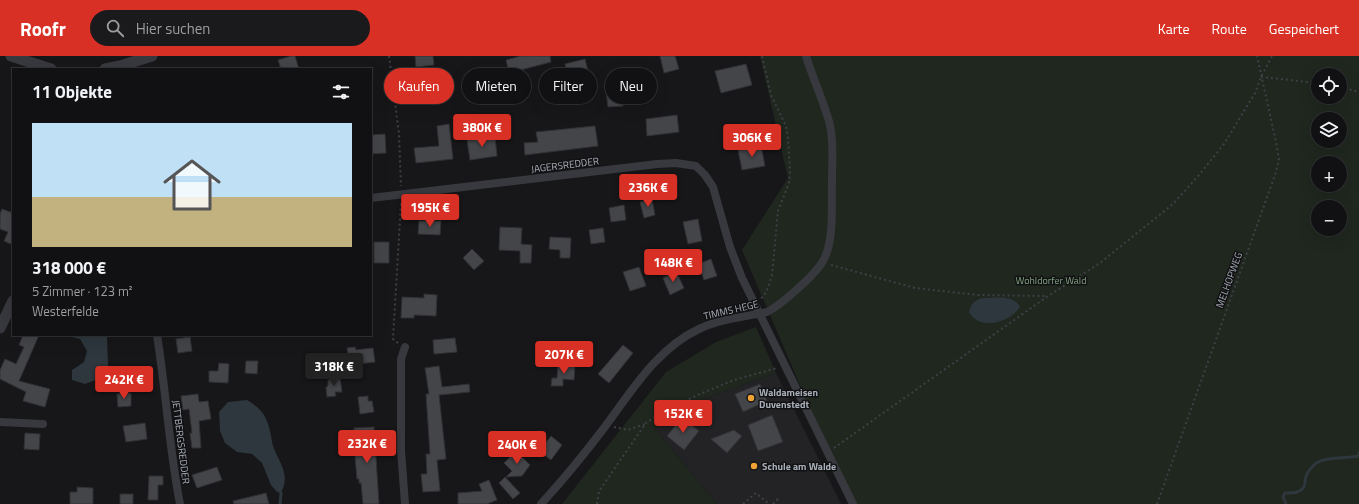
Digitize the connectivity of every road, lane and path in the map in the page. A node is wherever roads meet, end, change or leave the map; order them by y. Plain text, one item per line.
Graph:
1 (11, 56) edge
2 (152, 56) edge
3 (762, 56) edge
4 (806, 56) edge
5 (1257, 56) edge
6 (1272, 56) edge
7 (48, 68) edge
8 (110, 68) edge
9 (1261, 77) junction
10 (1311, 82) edge
11 (1347, 89) edge
12 (1359, 92) edge
13 (372, 198) edge
14 (823, 261) junction
15 (1048, 296) junction
16 (12, 303) edge
17 (753, 303) junction
18 (759, 314) junction
19 (0, 328) edge
20 (157, 336) edge
21 (405, 347) dead end
22 (785, 366) junction
23 (0, 422) edge
24 (646, 423) junction
25 (43, 424) dead end
26 (606, 426) junction
27 (827, 453) junction
28 (778, 499) dead end
29 (180, 504) edge
30 (405, 504) edge
31 (541, 504) edge
32 (597, 504) edge
33 (743, 504) edge
34 (769, 504) edge
35 (773, 504) edge
36 (853, 504) edge
37 (1157, 504) edge

1 - 7 street
2 - 8 street
3 - 17 path
4 - 14 street, TIMMS HEGE
5 - 9 path, MELHOPWEG
6 - 9 path
9 - 10 path
9 - 15 path
9 - 37 path, MELHOPWEG
11 - 12 path
13 - 17 street, JAGERSREDDER
14 - 15 path
14 - 18 street, TIMMS HEGE
15 - 27 path
16 - 19 street
17 - 18 street, JAGERSREDDER
18 - 22 street, JAGERSREDDER
18 - 26 street, TIMMS HEGE
20 - 29 street, JETTBERGSREDDER
21 - 30 street
22 - 24 path
22 - 27 street, JAGERSREDDER
23 - 25 street
24 - 26 path
24 - 32 path
26 - 31 street, TIMMS HEGE
27 - 36 street, JAGERSREDDER
28 - 35 path
33 - 34 path

